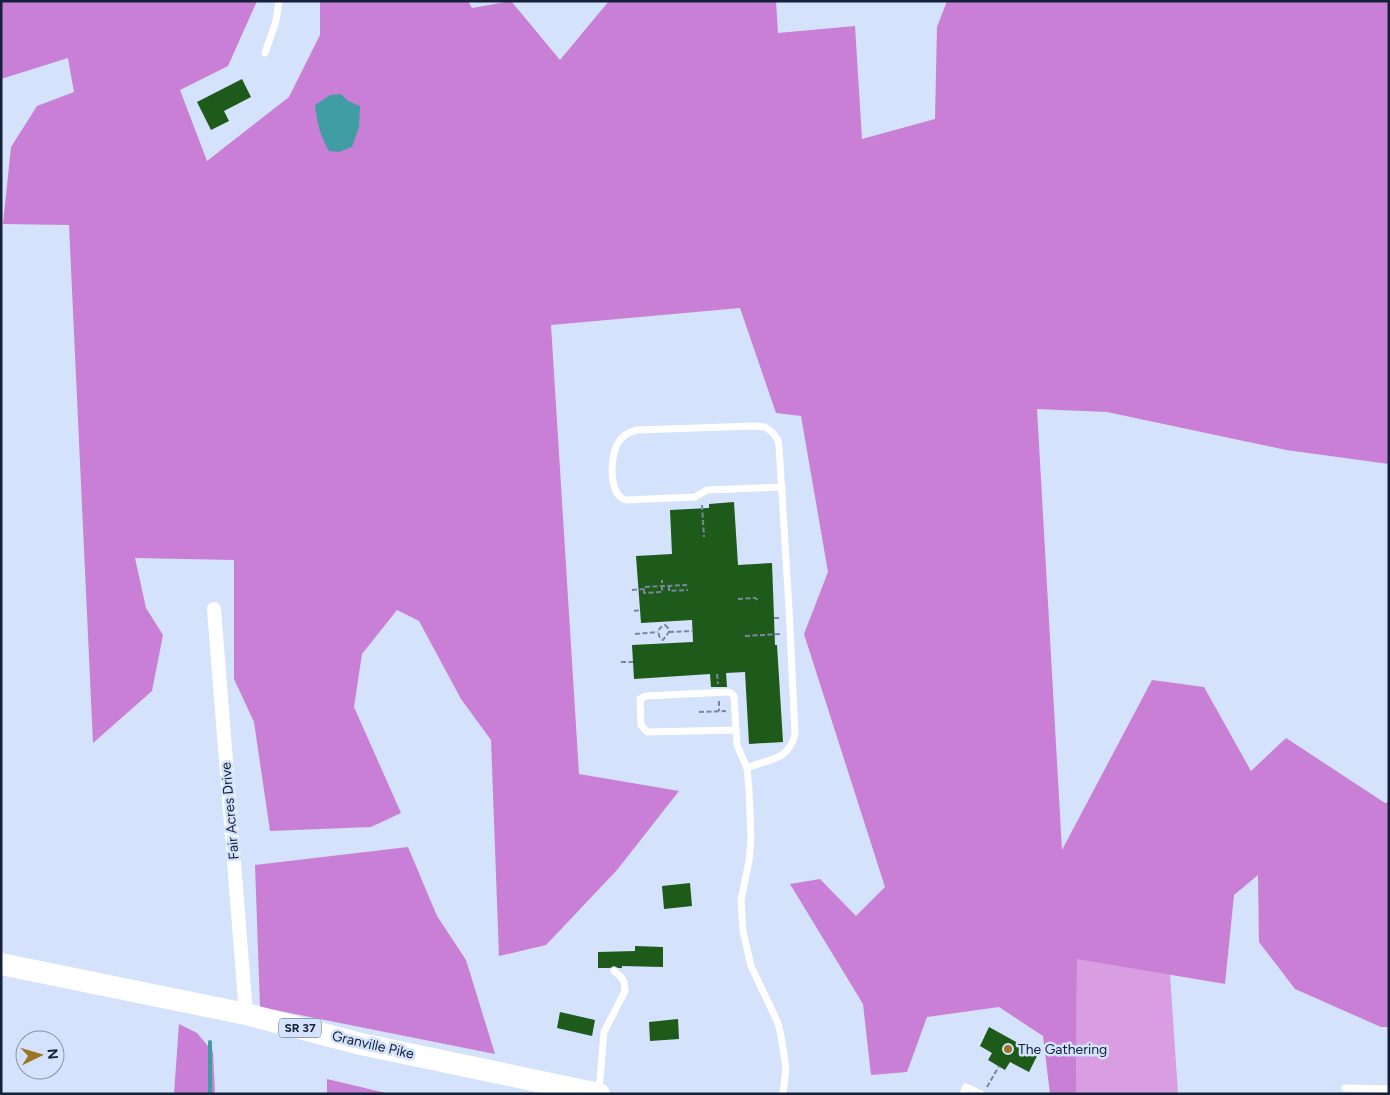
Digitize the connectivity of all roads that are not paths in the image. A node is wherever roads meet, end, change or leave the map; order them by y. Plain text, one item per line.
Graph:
1 (279, 1) edge
2 (265, 53) dead end
3 (782, 487) junction
4 (214, 609) dead end
5 (736, 730) junction
6 (747, 768) junction
7 (1, 964) edge
8 (614, 971) dead end
9 (246, 1014) junction
10 (1345, 1088) dead end
11 (1389, 1088) edge
12 (599, 1094) edge
13 (783, 1094) edge
14 (962, 1094) edge
15 (982, 1094) edge

1 - 2 lane
3 - 3 lane
3 - 6 lane
4 - 9 street, Fair Acres Drive
5 - 5 lane
5 - 6 lane
6 - 13 lane
7 - 9 highway, Granville Pike / SR 37
8 - 12 lane
9 - 12 highway, Granville Pike / SR 37
10 - 11 lane
14 - 15 lane

